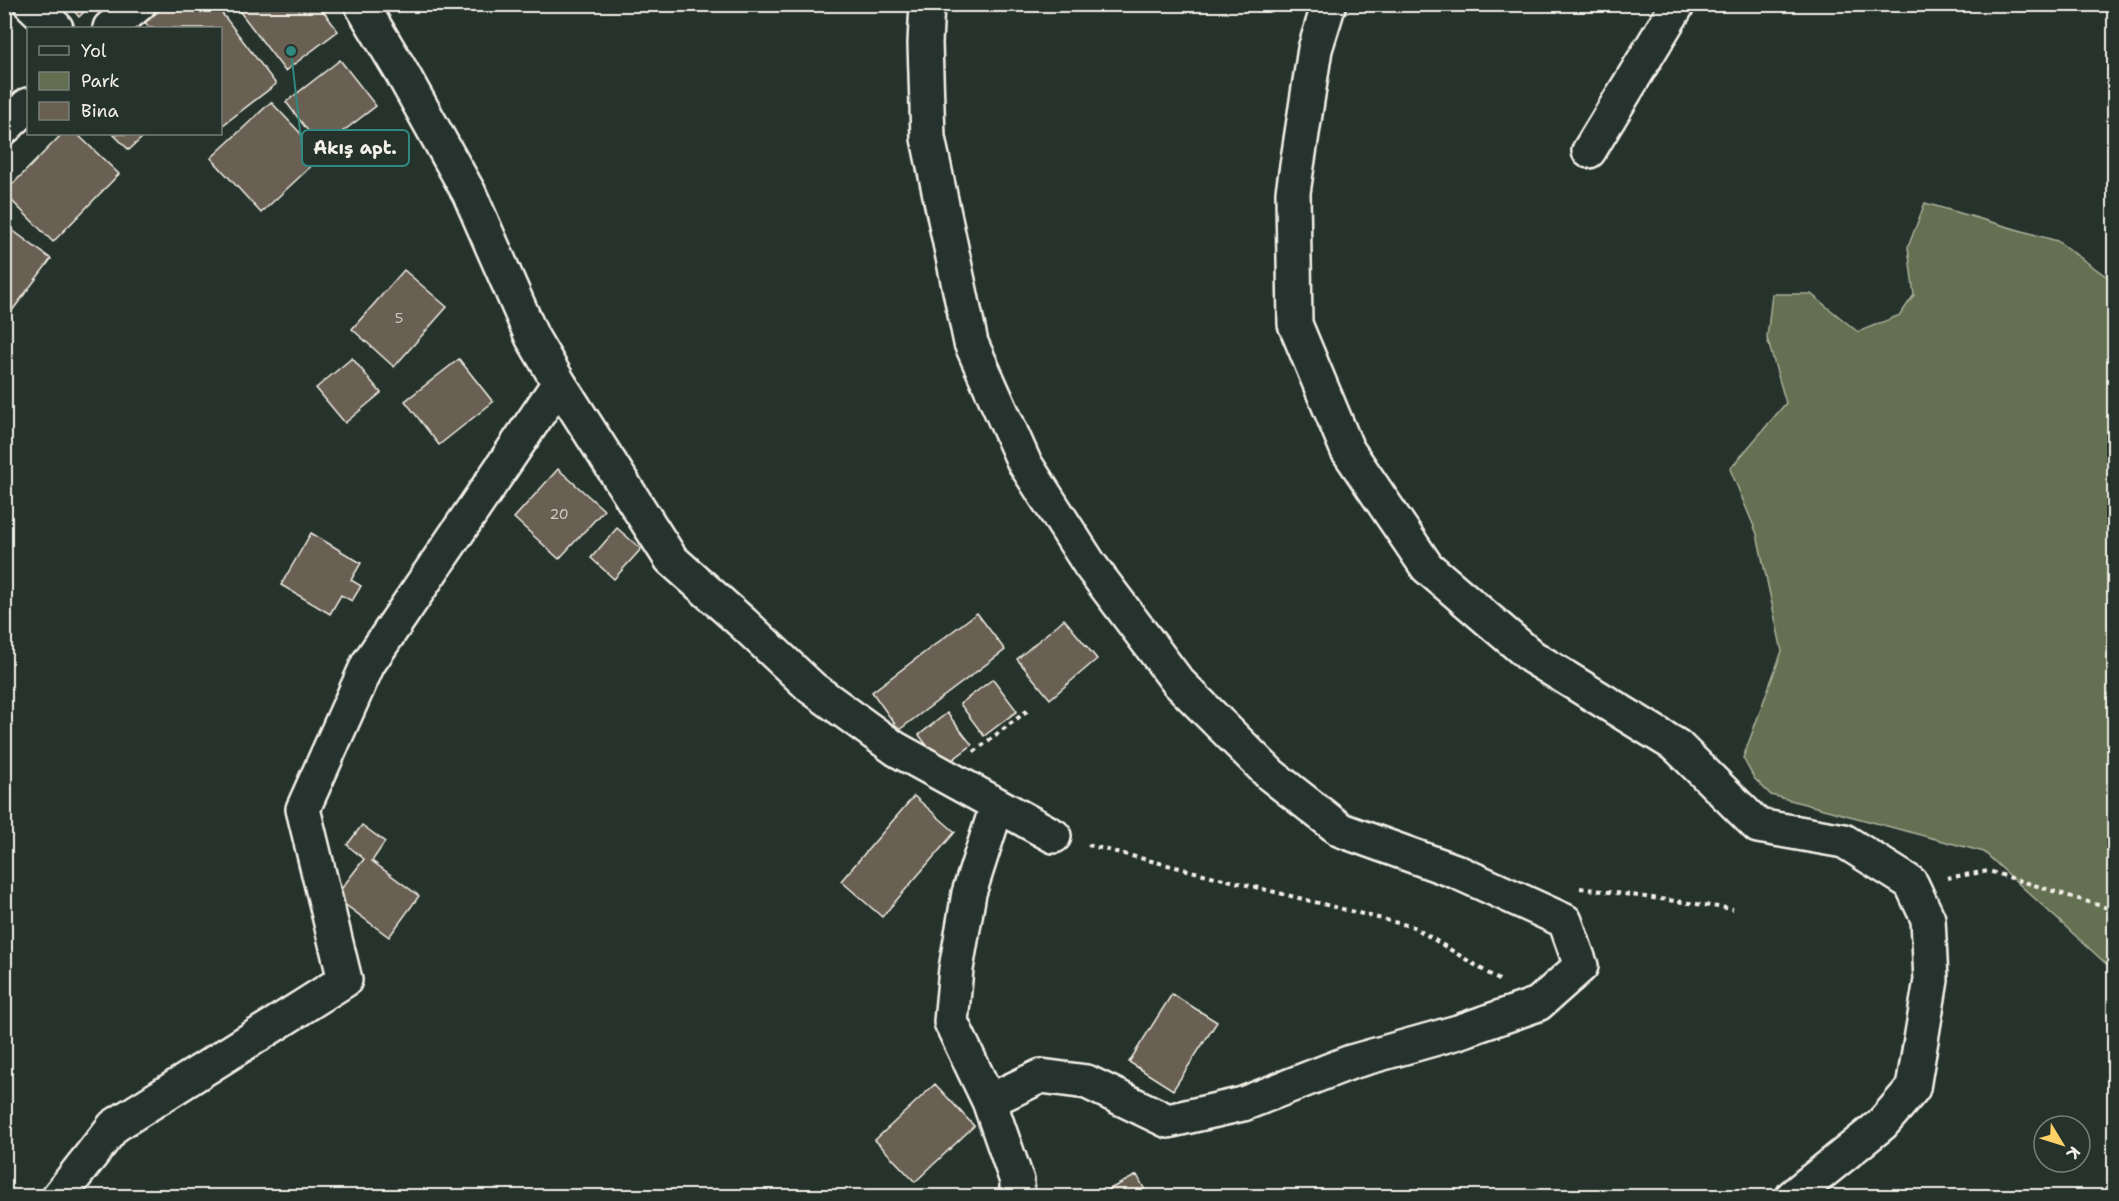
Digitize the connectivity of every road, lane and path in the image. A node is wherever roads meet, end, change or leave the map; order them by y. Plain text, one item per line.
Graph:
1 (31, 4) edge
2 (139, 4) edge
3 (361, 4) edge
4 (927, 4) edge
5 (1329, 4) edge
6 (1678, 4) edge
7 (55, 27) edge
8 (111, 27) edge
9 (27, 106) edge
10 (4, 129) edge
11 (1589, 151) dead end
12 (559, 383) junction
13 (1028, 710) dead end
14 (943, 776) junction
15 (997, 806) junction
16 (1054, 836) joint
17 (1911, 884) junction
18 (1571, 887) dead end
19 (1734, 909) dead end
20 (2115, 910) edge
21 (1538, 1004) junction
22 (989, 1101) junction
23 (59, 1197) edge
24 (1017, 1197) edge
25 (1793, 1197) edge

1 - 7 street
2 - 8 street
3 - 12 street
4 - 21 street
5 - 17 street
6 - 11 street
9 - 10 street
12 - 14 street
12 - 23 street
13 - 14 path
14 - 15 street
15 - 16 street
15 - 22 street
16 - 21 path
17 - 20 path
17 - 25 street
18 - 19 path
21 - 22 street
22 - 24 street

